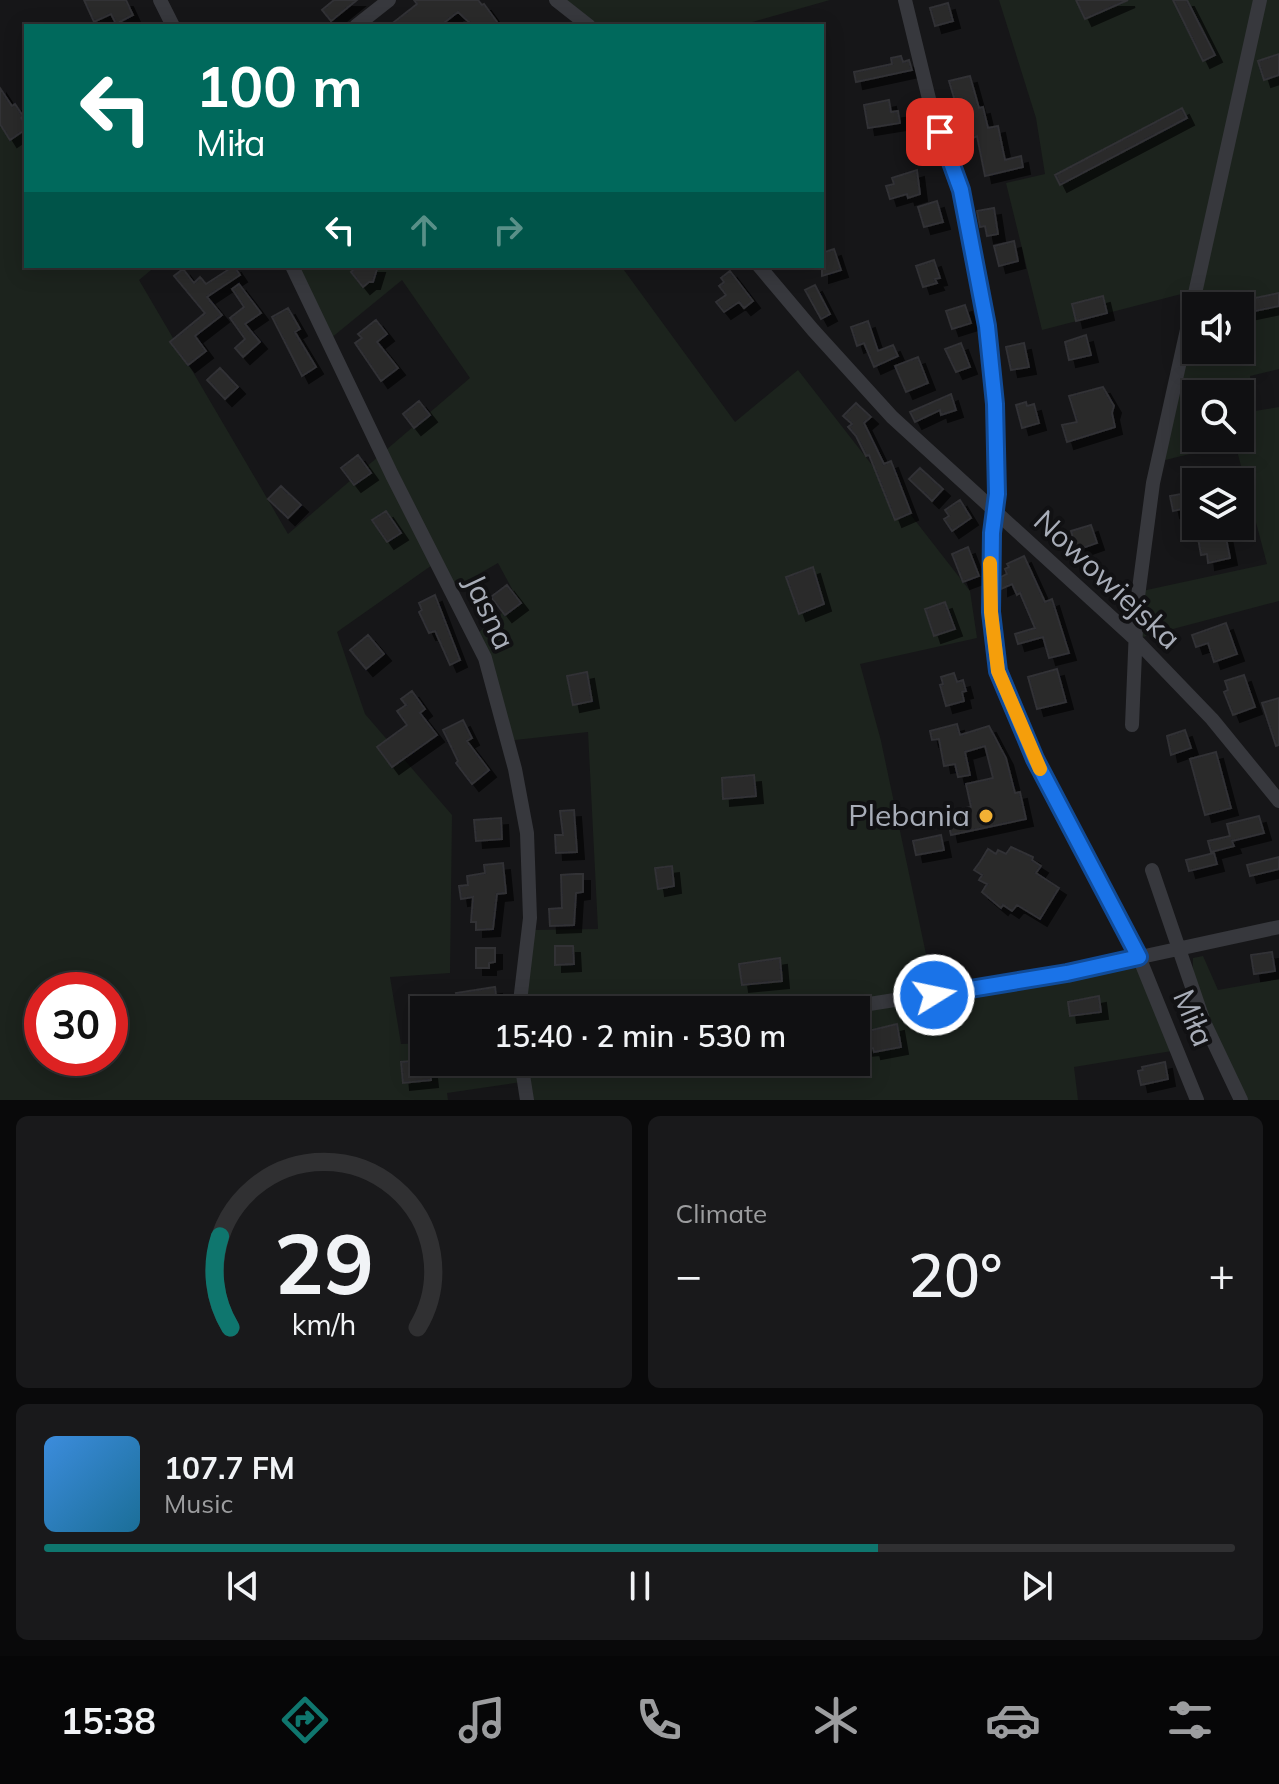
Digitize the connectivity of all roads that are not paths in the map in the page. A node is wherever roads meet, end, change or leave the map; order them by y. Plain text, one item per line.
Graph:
1 (160, 0) edge
2 (389, 0) edge
3 (556, 0) edge
4 (905, 0) edge
5 (1260, 0) edge
6 (172, 24) edge
7 (359, 24) edge
8 (586, 24) edge
9 (293, 268) edge
10 (761, 268) edge
11 (994, 510) junction
12 (1135, 639) junction
13 (1132, 725) dead end
14 (1279, 801) edge
15 (1152, 870) dead end
16 (1279, 927) edge
17 (1179, 950) junction
18 (1139, 957) junction
19 (521, 996) edge
20 (870, 1004) edge
21 (523, 1076) edge
22 (527, 1100) edge
23 (1197, 1100) edge
24 (1241, 1100) edge

1 - 6 street
2 - 7 street
3 - 8 street
4 - 11 street, Miła
5 - 12 street
9 - 19 street, Jasna
10 - 11 street, Nowowiejska
11 - 12 street, Nowowiejska
11 - 18 street, Miła
12 - 13 street
12 - 14 street, Nowowiejska
15 - 17 street
16 - 17 street, Miła
17 - 18 street, Miła
17 - 24 street
18 - 20 street
18 - 23 street, Miła
21 - 22 street

